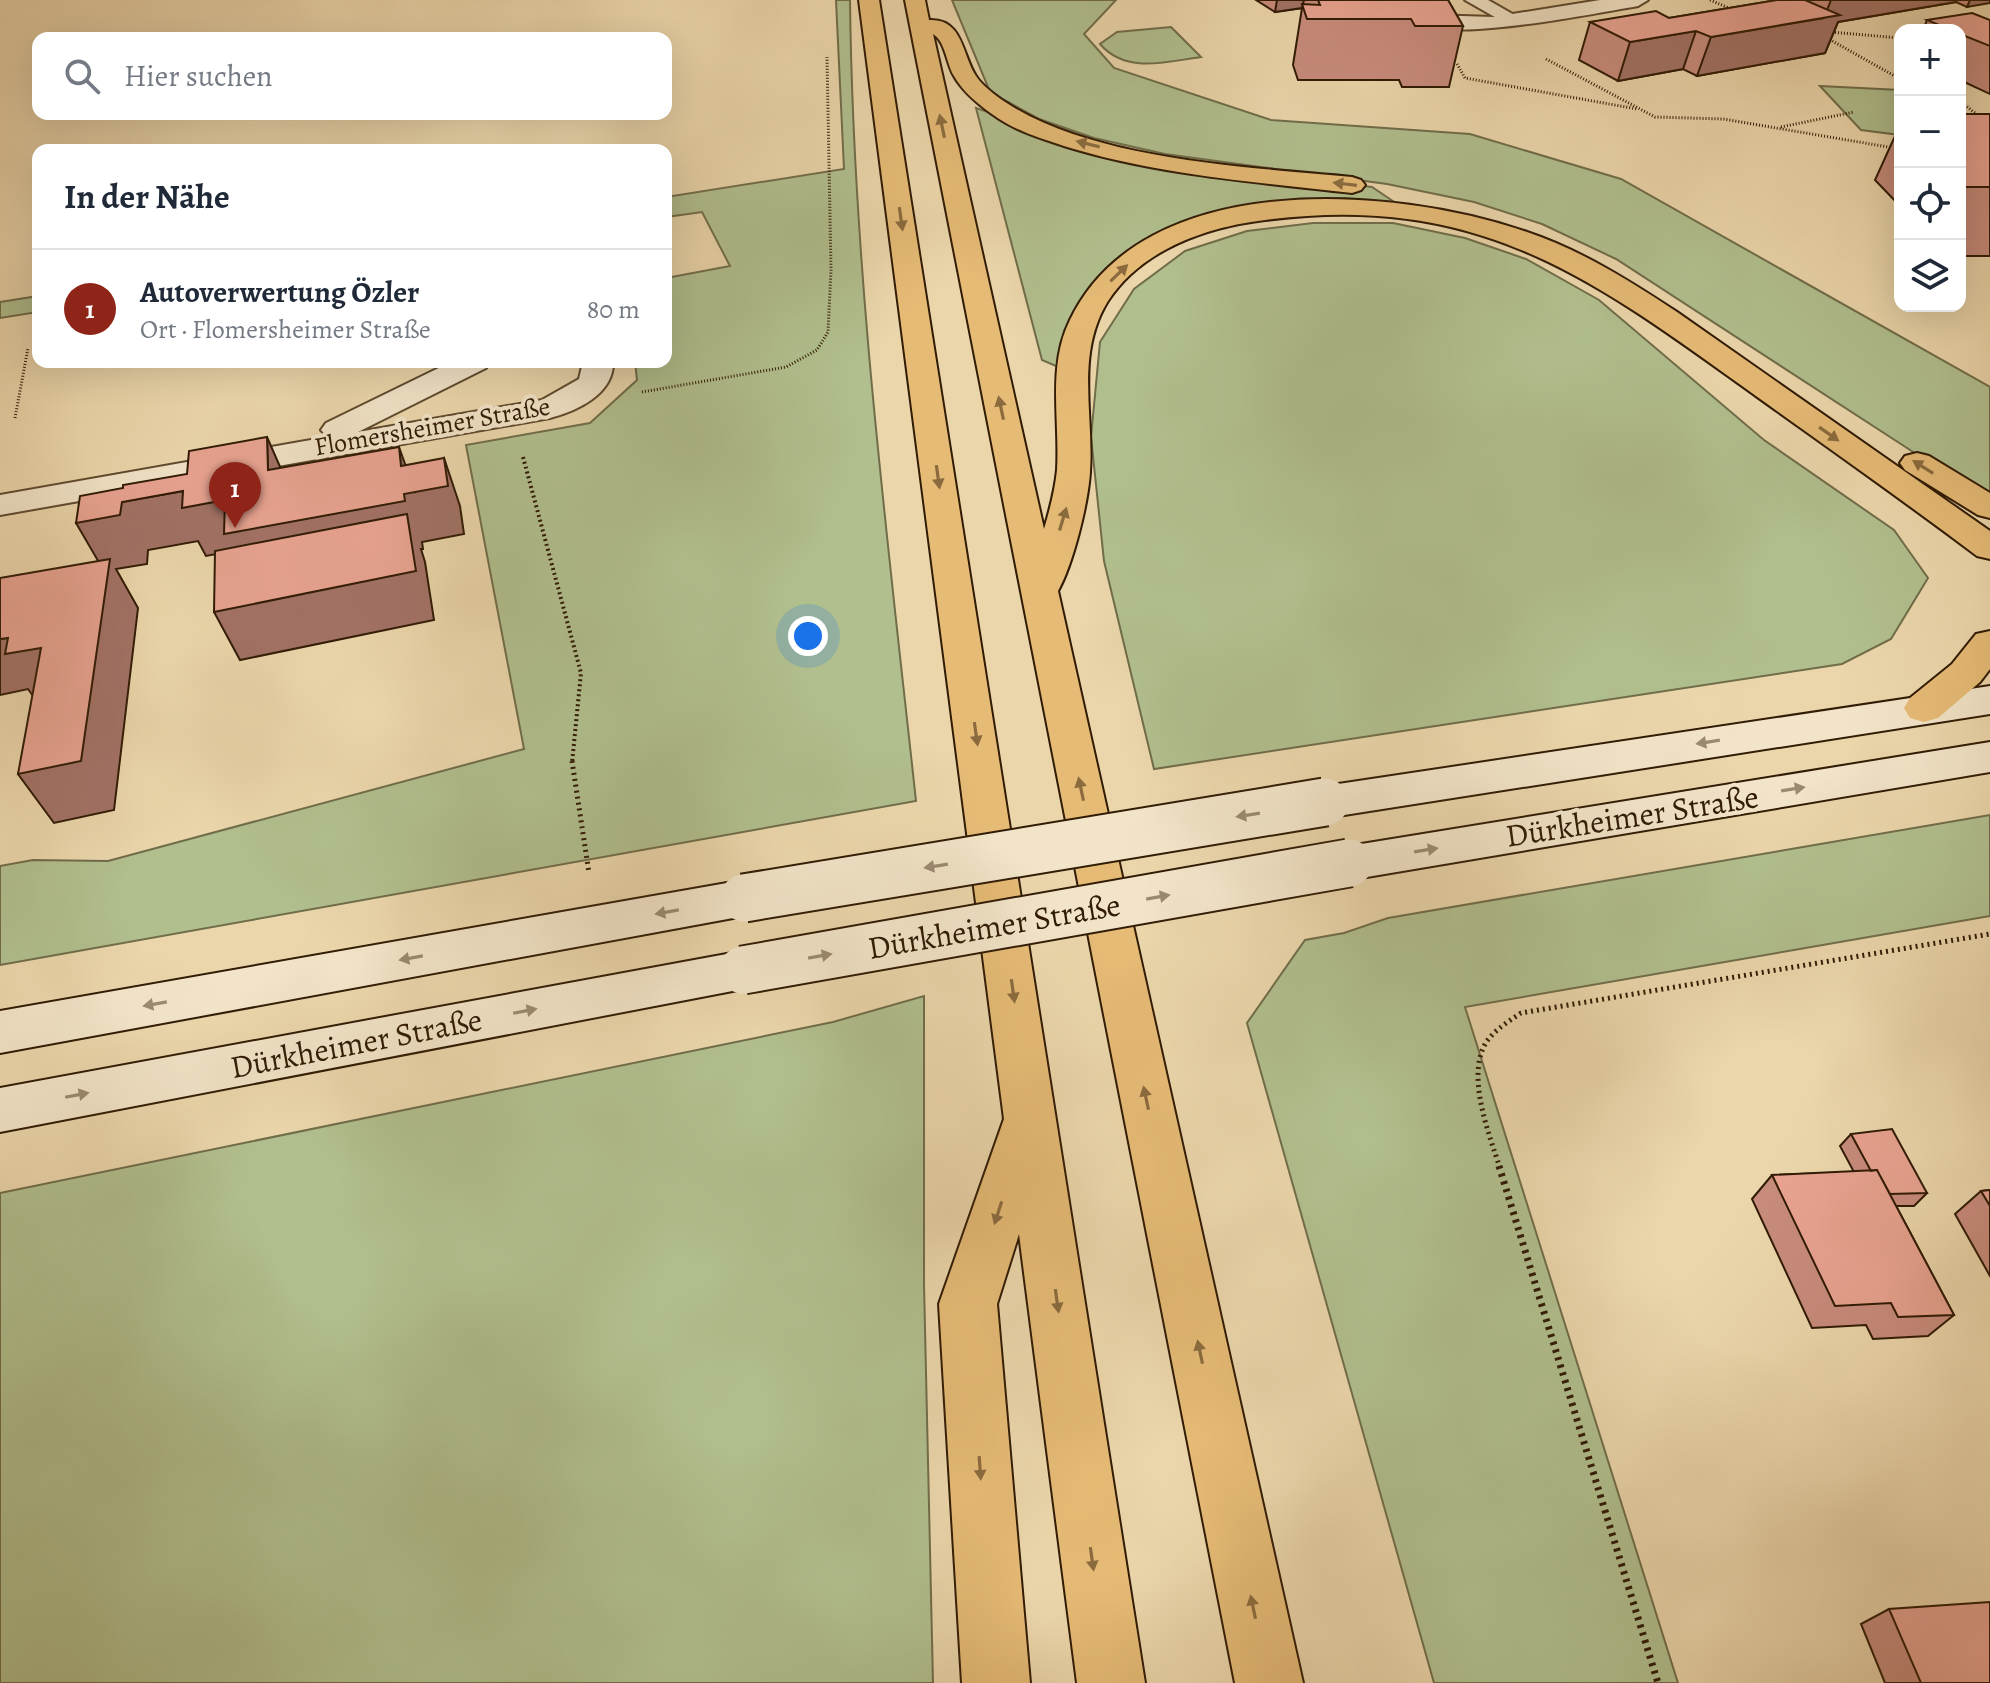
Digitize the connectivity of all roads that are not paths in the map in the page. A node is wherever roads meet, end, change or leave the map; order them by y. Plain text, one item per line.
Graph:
1 (869, 0) edge
2 (1474, 0) edge
3 (1638, 0) edge
4 (916, 8) edge
5 (1514, 20) junction
6 (1430, 21) edge
7 (463, 368) edge
8 (597, 368) edge
9 (292, 452) junction
10 (0, 505) edge
11 (1986, 532) edge
12 (1990, 579) edge
13 (1040, 594) junction
14 (1990, 643) edge
15 (1990, 700) edge
16 (1924, 708) junction
17 (1990, 757) edge
18 (0, 1032) edge
19 (0, 1110) edge
20 (1031, 1113) junction
21 (996, 1683) edge
22 (1111, 1683) edge
23 (1269, 1683) edge

1 -> 20 highway
2 - 5 lane
3 - 5 main road
11 -> 4 highway
13 -> 4 highway
5 - 6 main road
7 - 9 main road, Flomersheimer Straße
8 - 9 main road, Flomersheimer Straße
9 - 10 main road, Flomersheimer Straße
11 - 12 highway
13 -> 11 highway
23 -> 13 highway
14 - 16 highway
15 - 16 main road, Dürkheimer Straße
16 -> 18 main road, Dürkheimer Straße, bridge
19 -> 17 main road, Dürkheimer Straße, bridge
20 -> 21 highway
20 -> 22 highway

